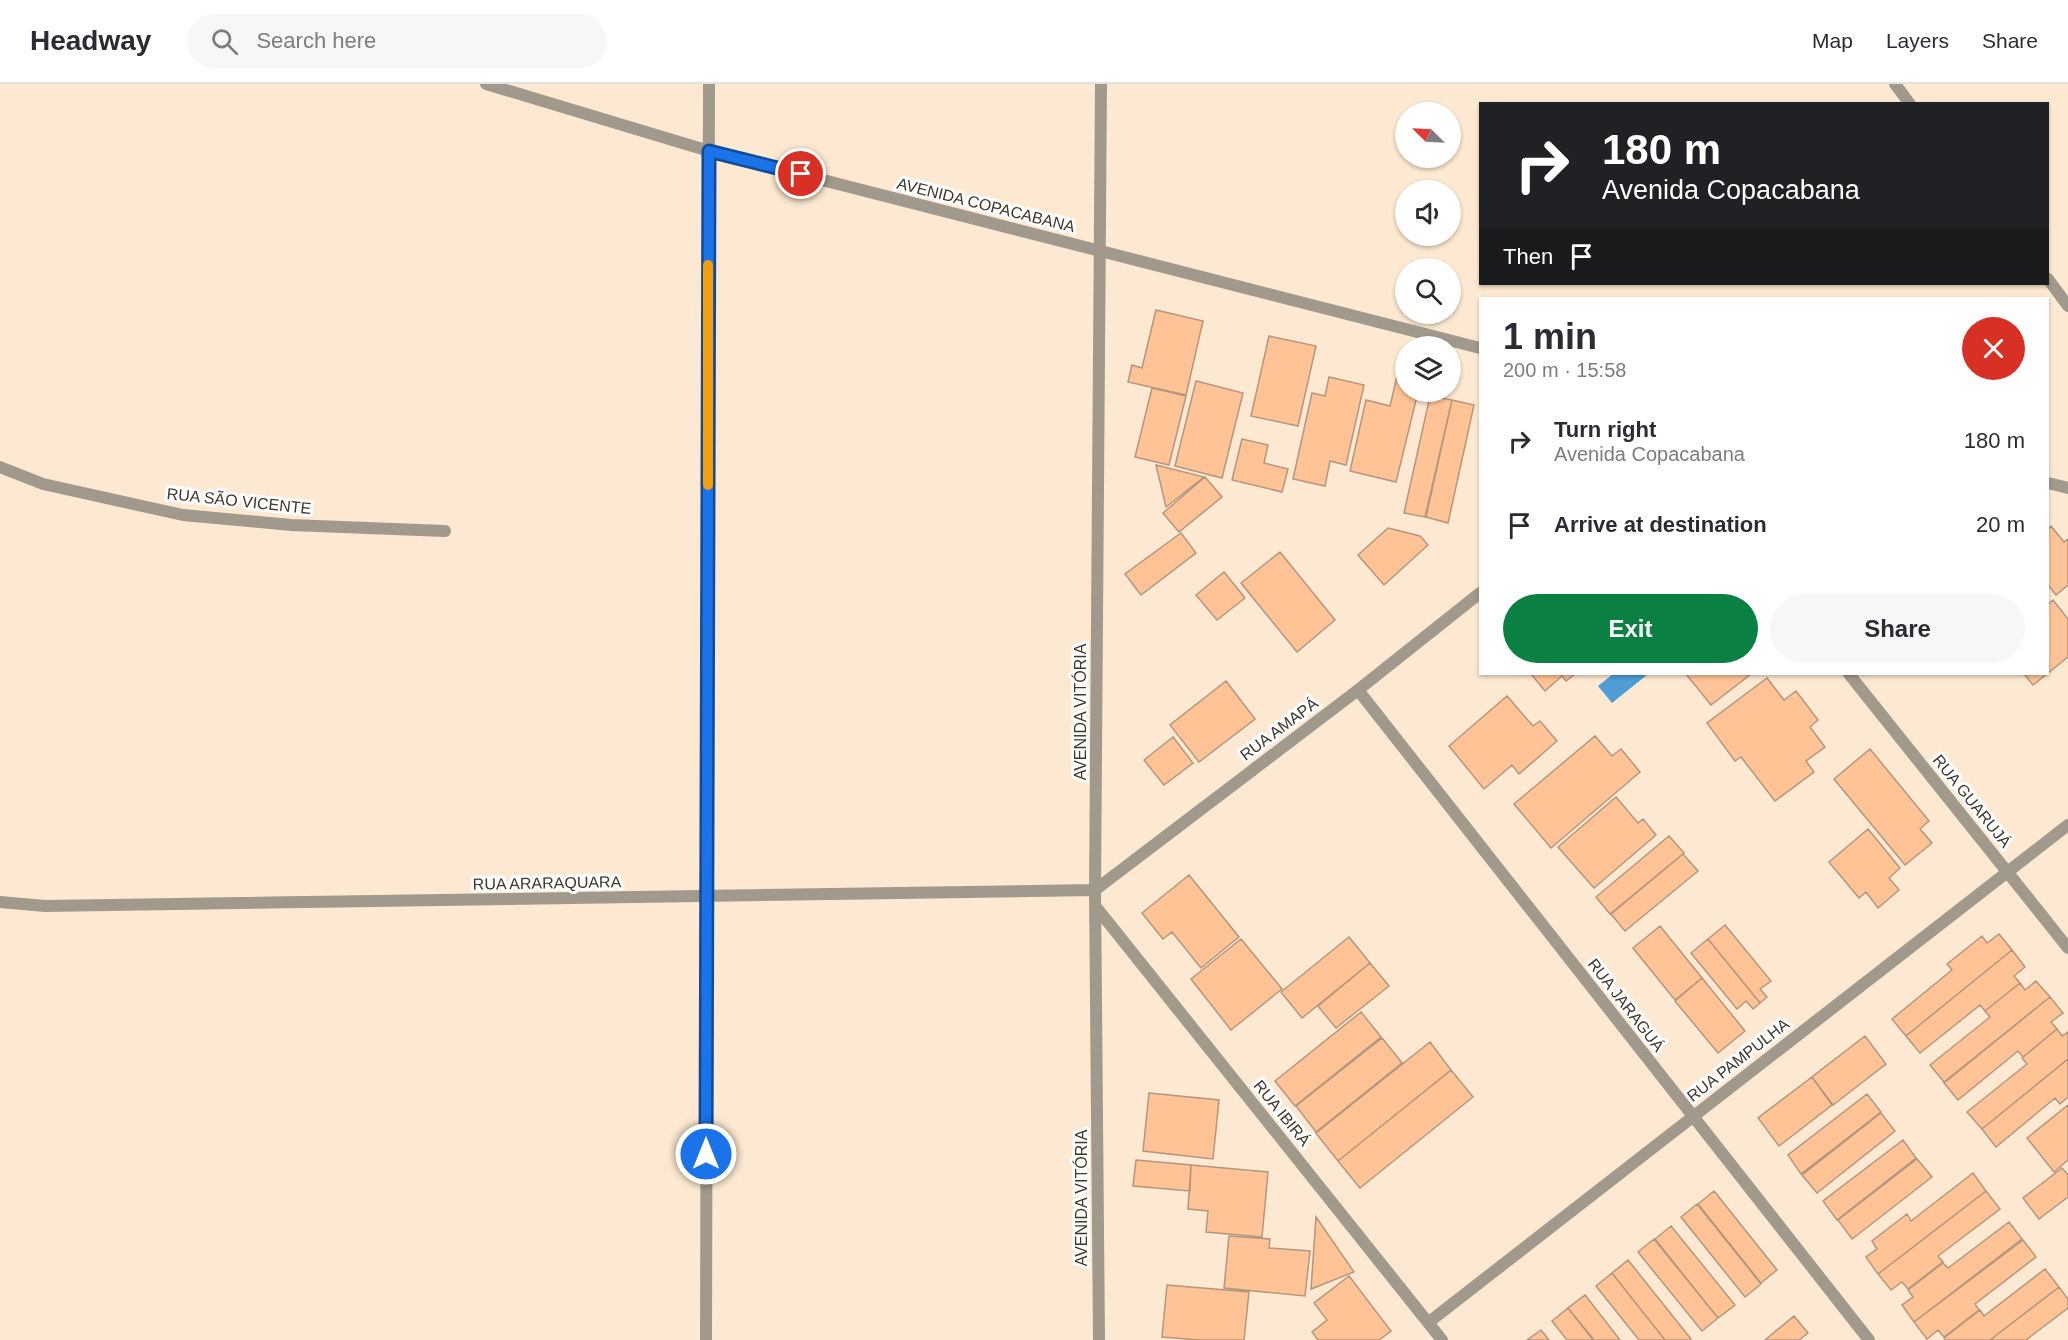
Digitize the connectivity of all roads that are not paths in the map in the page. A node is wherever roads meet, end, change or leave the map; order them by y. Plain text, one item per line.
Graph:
1 (486, 84) edge
2 (709, 84) edge
3 (1101, 84) edge
4 (1894, 84) edge
5 (1908, 102) edge
6 (709, 151) junction
7 (1099, 251) junction
8 (2049, 280) edge
9 (2068, 306) edge
10 (1479, 348) edge
11 (0, 467) edge
12 (2049, 483) edge
13 (2068, 488) edge
14 (445, 531) dead end
15 (1479, 593) edge
16 (1850, 675) edge
17 (1358, 690) junction
18 (2068, 825) edge
19 (2007, 872) junction
20 (1095, 890) junction
21 (707, 897) junction
22 (0, 902) edge
23 (1096, 907) junction
24 (2068, 948) edge
25 (1693, 1116) junction
26 (1429, 1322) junction
27 (706, 1340) edge
28 (1099, 1340) edge
29 (1443, 1340) edge
30 (1869, 1340) edge

1 - 6 street, AVENIDA COPACABANA
2 - 6 street
3 - 7 street, AVENIDA VITÓRIA
4 - 5 street
6 - 7 street, AVENIDA COPACABANA
6 - 21 street
7 - 10 street, AVENIDA COPACABANA
7 - 20 street, AVENIDA VITÓRIA
8 - 9 street
11 - 14 street, RUA SÃO VICENTE
12 - 13 street
15 - 17 street, RUA AMAPÁ
16 - 19 street, RUA GUARUJÁ
17 - 20 street, RUA AMAPÁ
17 - 25 street, RUA JARAGUÁ
18 - 19 street, RUA PAMPULHA
19 - 24 street, RUA GUARUJÁ
19 - 25 street, RUA PAMPULHA
20 - 21 street, RUA ARARAQUARA
20 - 23 street, AVENIDA VITÓRIA
21 - 22 street, RUA ARARAQUARA
21 - 27 street
23 - 26 street, RUA IBIRÁ
23 - 28 street, AVENIDA VITÓRIA
25 - 26 street, RUA PAMPULHA
25 - 30 street, RUA JARAGUÁ
26 - 29 street, RUA IBIRÁ

